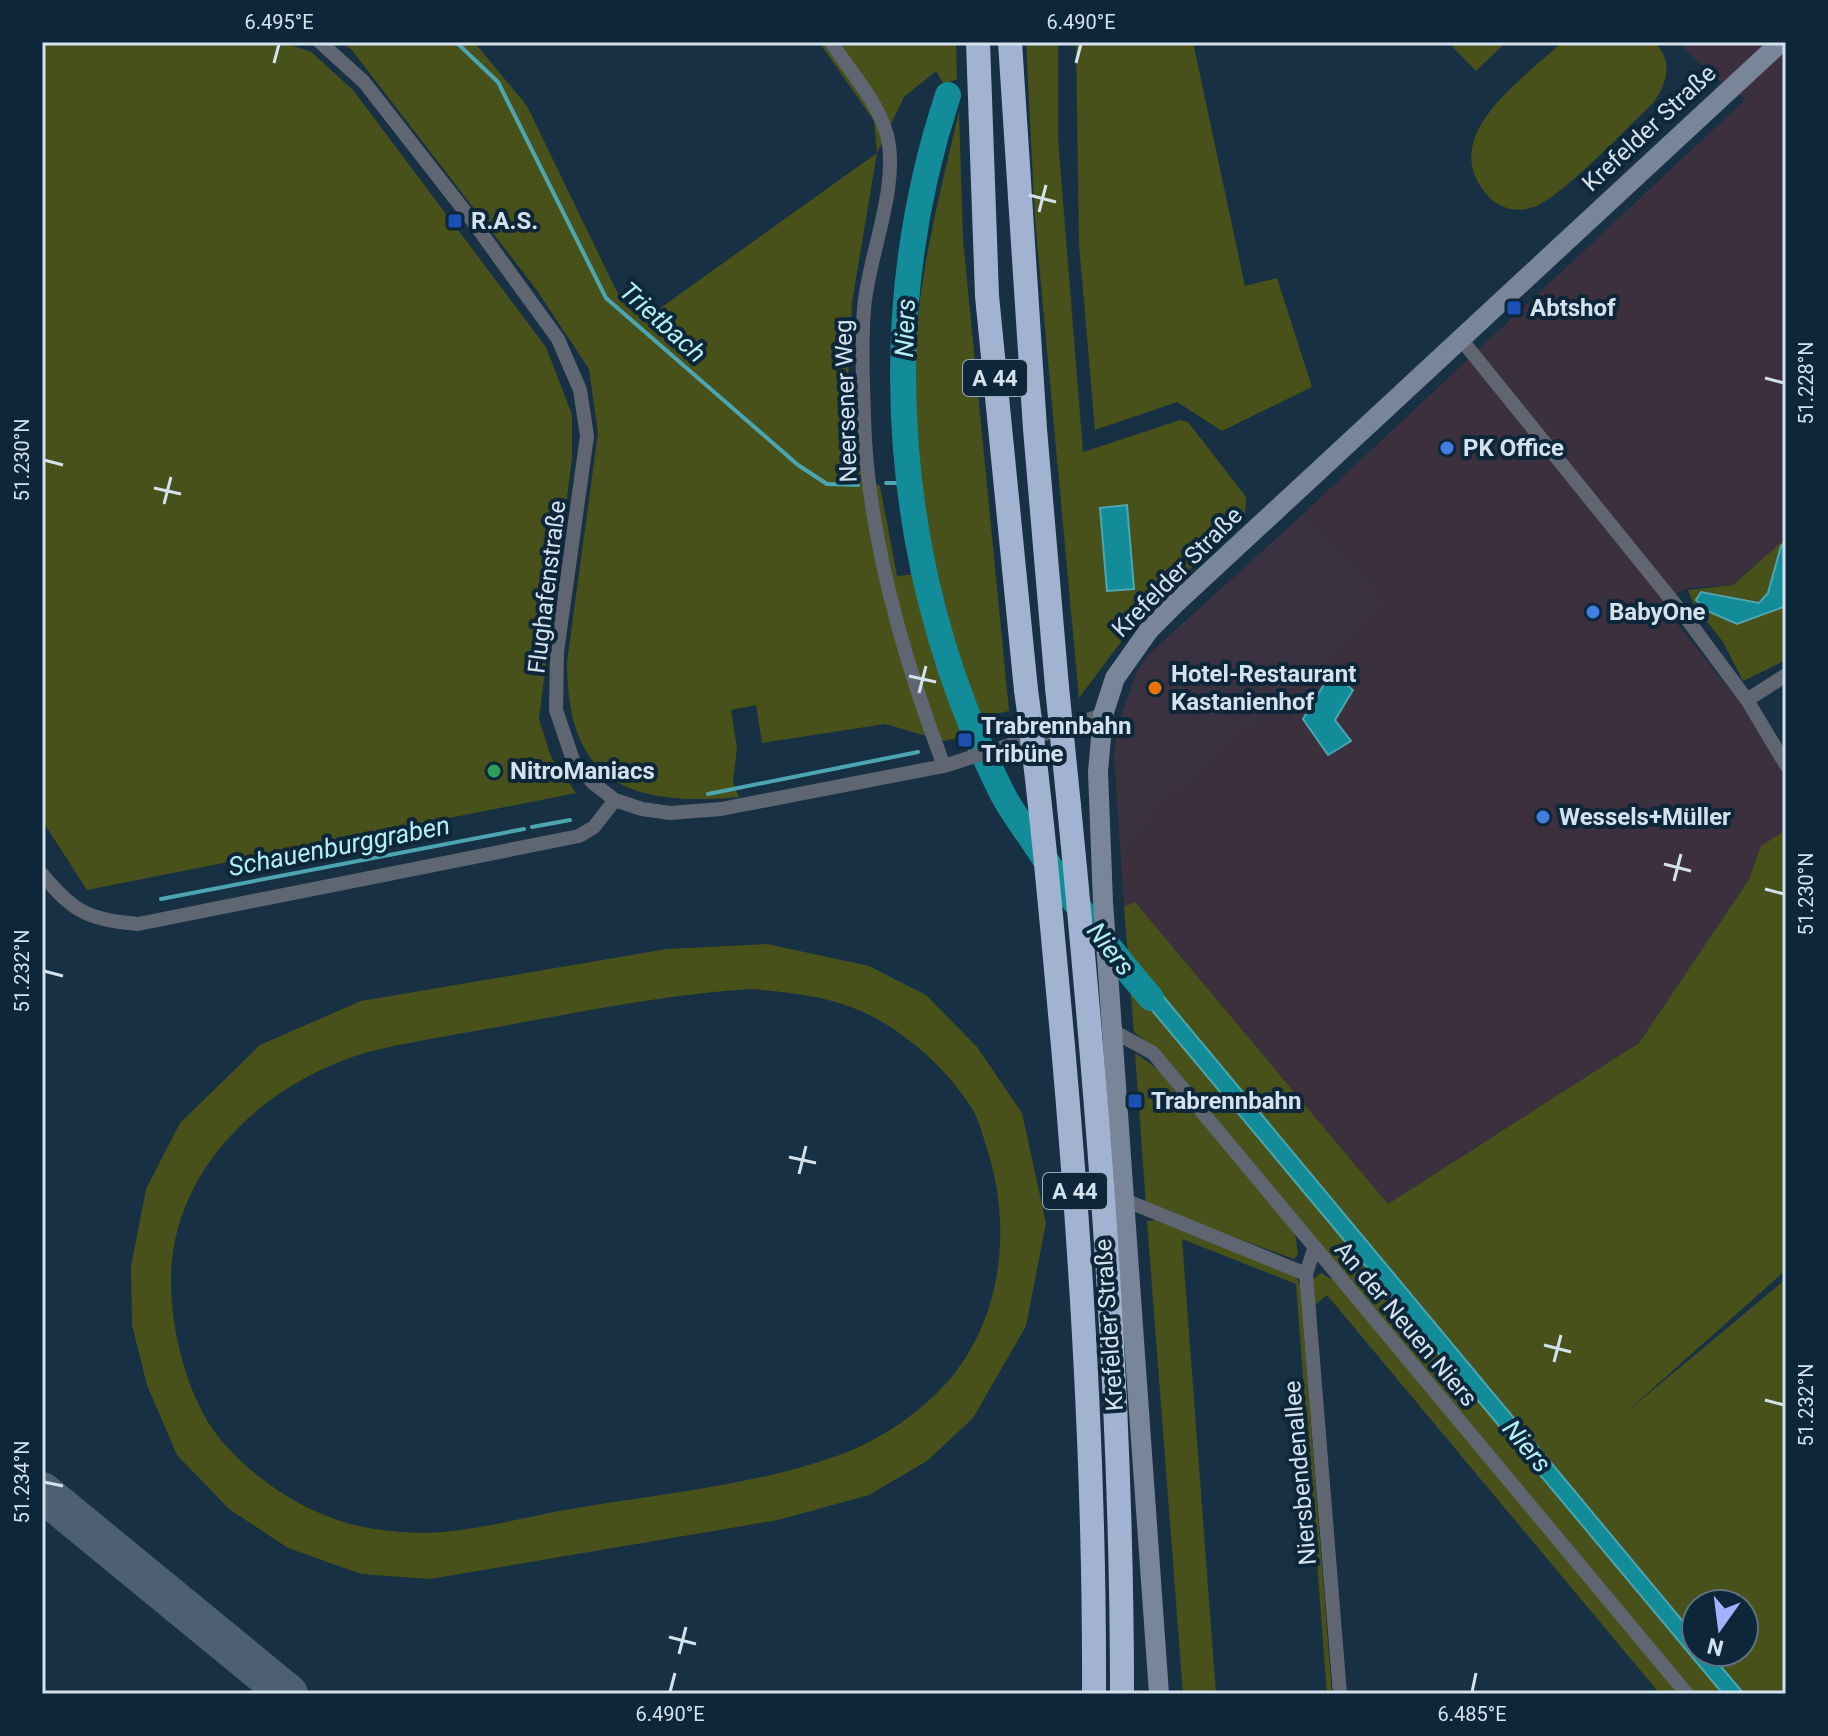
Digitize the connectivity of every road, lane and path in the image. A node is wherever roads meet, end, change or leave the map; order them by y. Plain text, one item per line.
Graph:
1 (320, 42) edge
2 (831, 42) edge
3 (978, 42) edge
4 (1010, 42) edge
5 (1781, 42) edge
6 (1460, 338) junction
7 (1786, 675) edge
8 (1747, 700) junction
9 (1103, 715) junction
10 (1786, 765) edge
11 (944, 766) junction
12 (615, 800) junction
13 (42, 874) edge
14 (1113, 1031) junction
15 (1127, 1201) junction
16 (1314, 1249) junction
17 (1306, 1274) junction
18 (1094, 1694) edge
19 (1122, 1694) edge
20 (1159, 1694) edge
21 (1340, 1694) edge
22 (1687, 1694) edge

1 - 12 street, Flughafenstraße
2 - 11 street, Neersener Weg
3 - 18 highway, A 44, bridge
4 - 19 highway, A 44, bridge
5 - 6 street, Krefelder Straße
6 - 8 street
6 - 9 street, Krefelder Straße
7 - 8 street
8 - 10 street
9 - 11 street, Flughafenstraße
9 - 14 street, Krefelder Straße
11 - 12 street, Flughafenstraße
12 - 13 street
14 - 15 street, Krefelder Straße
14 - 16 street, An der Neuen Niers
15 - 17 street
15 - 20 street, Krefelder Straße
16 - 17 street, Niersbendenallee
16 - 22 street, An der Neuen Niers
17 - 21 street, Niersbendenallee

